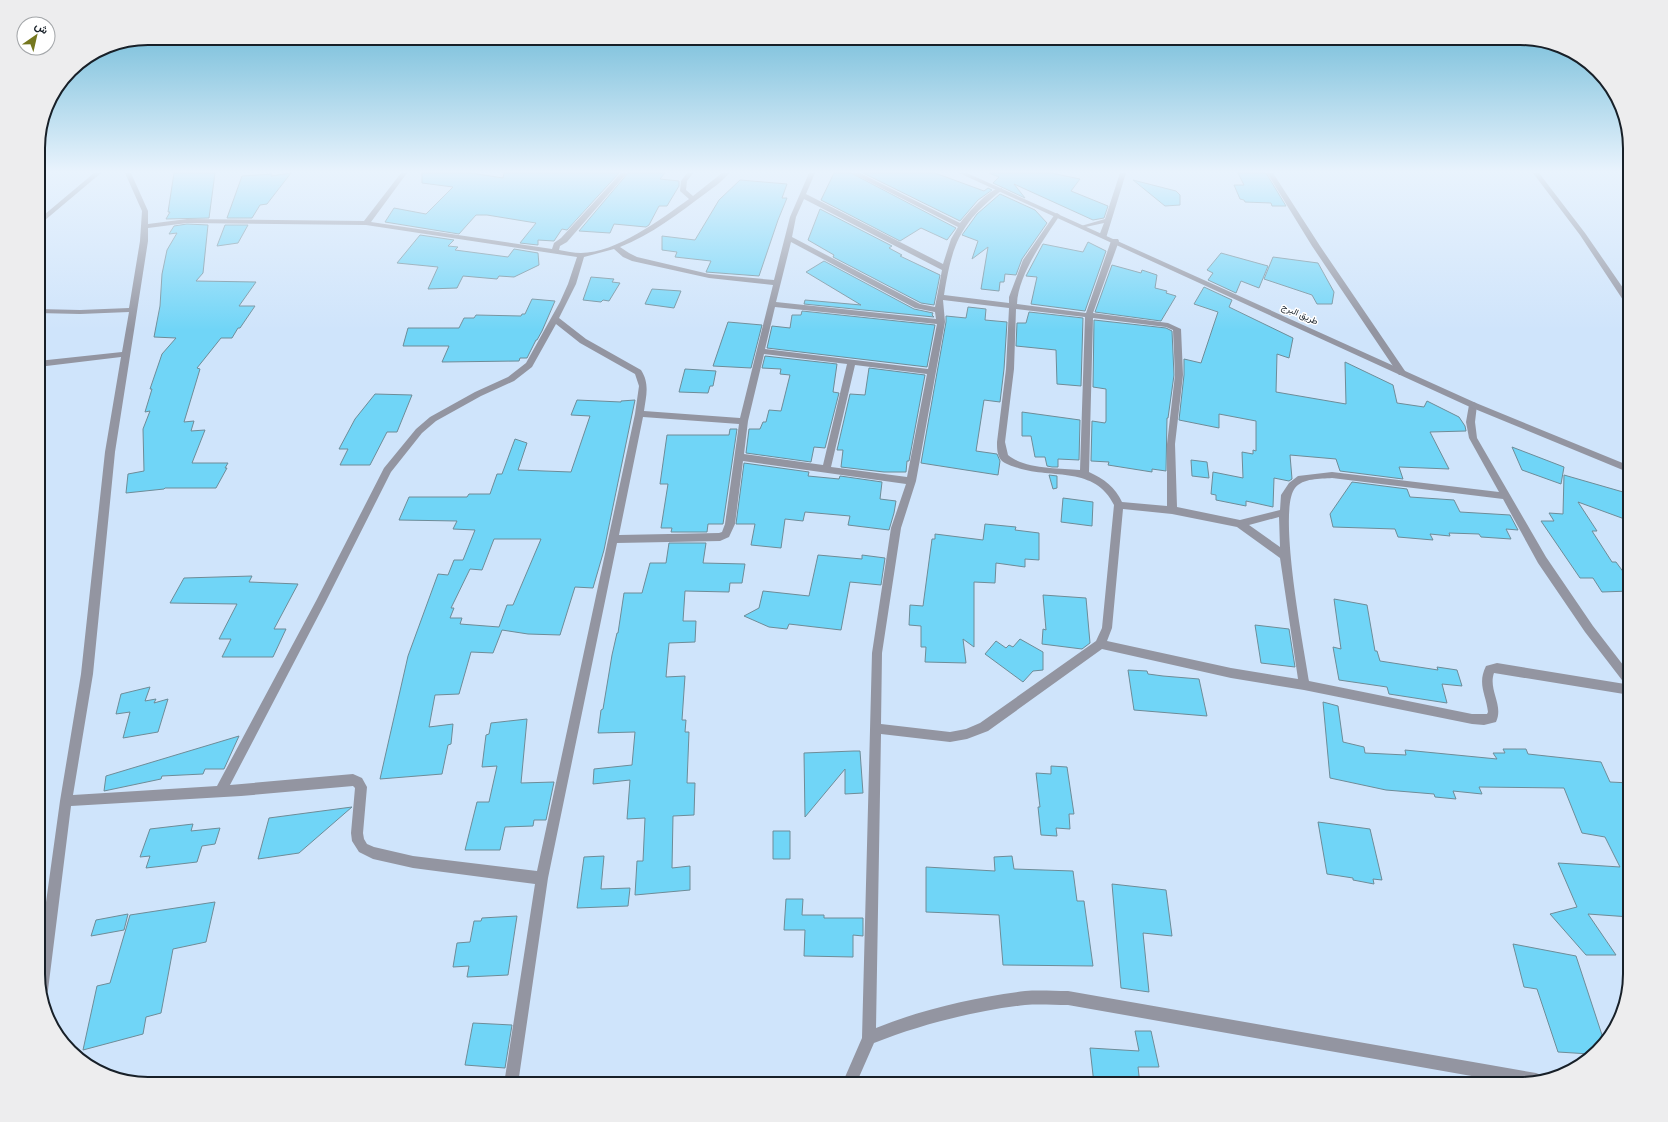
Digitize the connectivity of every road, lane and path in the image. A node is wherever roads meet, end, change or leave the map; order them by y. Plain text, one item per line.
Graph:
1 (150, 225) edge
2 (383, 225) edge
3 (577, 225) edge
4 (654, 225) edge
5 (791, 225) edge
6 (861, 225) edge
7 (1050, 225) edge
8 (1080, 225) edge
9 (1089, 225) edge
10 (1106, 225) edge
11 (1303, 225) edge
12 (1576, 225) edge
13 (145, 226) joint
14 (961, 226) edge
15 (1083, 227) junction
16 (1103, 236) junction
17 (789, 238) junction
18 (1115, 242) junction
19 (616, 247) junction
20 (555, 250) junction
21 (581, 255) junction
22 (946, 269) junction
23 (778, 283) junction
24 (1623, 294) edge
25 (940, 297) junction
26 (773, 304) junction
27 (1012, 305) junction
28 (133, 310) junction
29 (938, 310) junction
30 (45, 311) edge
31 (1089, 315) junction
32 (555, 319) junction
33 (941, 322) junction
34 (761, 351) junction
35 (126, 354) junction
36 (852, 362) junction
37 (45, 363) edge
38 (931, 372) junction
39 (1402, 373) junction
40 (1473, 405) junction
41 (639, 414) junction
42 (744, 421) junction
43 (740, 457) junction
44 (1623, 467) edge
45 (826, 470) junction
46 (1084, 474) junction
47 (911, 481) junction
48 (1505, 496) junction
49 (1119, 505) junction
50 (1172, 510) junction
51 (1284, 512) junction
52 (1240, 524) junction
53 (613, 539) junction
54 (1285, 556) junction
55 (1100, 644) junction
56 (1623, 673) edge
57 (1304, 685) junction
58 (1623, 689) edge
59 (875, 728) junction
60 (221, 792) junction
61 (66, 801) junction
62 (542, 878) junction
63 (45, 960) edge
64 (869, 1038) junction
65 (512, 1077) edge
66 (852, 1077) edge
67 (1519, 1077) edge

1 - 13 street
2 - 20 street
3 - 20 street
4 - 19 street
5 - 17 street
6 - 22 street
7 - 27 street
8 - 15 street, طريق البرج
9 - 15 street
10 - 16 street
11 - 39 street
12 - 24 street
13 - 28 street
14 - 22 street
15 - 16 street, طريق البرج
16 - 18 street, طريق البرج
17 - 23 street
17 - 29 street
18 - 31 street
18 - 39 street, طريق البرج
19 - 21 street
19 - 23 street
20 - 21 street
21 - 32 street
22 - 25 street
23 - 26 street
25 - 27 street
25 - 29 street
26 - 33 street
26 - 34 street
27 - 31 street
27 - 46 street
28 - 30 street
28 - 35 street
29 - 33 street
31 - 46 street
31 - 50 street
32 - 41 street
32 - 60 street
33 - 38 street
34 - 36 street
34 - 42 street
35 - 37 street
35 - 61 street
36 - 38 street
36 - 45 street
38 - 47 street
39 - 40 street, طريق البرج
40 - 44 street, طريق البرج
40 - 48 street
41 - 42 street
41 - 53 street
42 - 43 street
43 - 45 street
43 - 53 street
45 - 47 street
46 - 49 street
47 - 59 street
48 - 51 street
48 - 56 street
49 - 50 street
49 - 55 street
50 - 52 street
51 - 52 street
51 - 54 street
52 - 54 street
53 - 62 street
54 - 57 street
55 - 57 street
55 - 59 street
57 - 58 street
59 - 64 street
60 - 61 street
60 - 62 street
61 - 63 street
62 - 65 street
64 - 66 street
64 - 67 street

